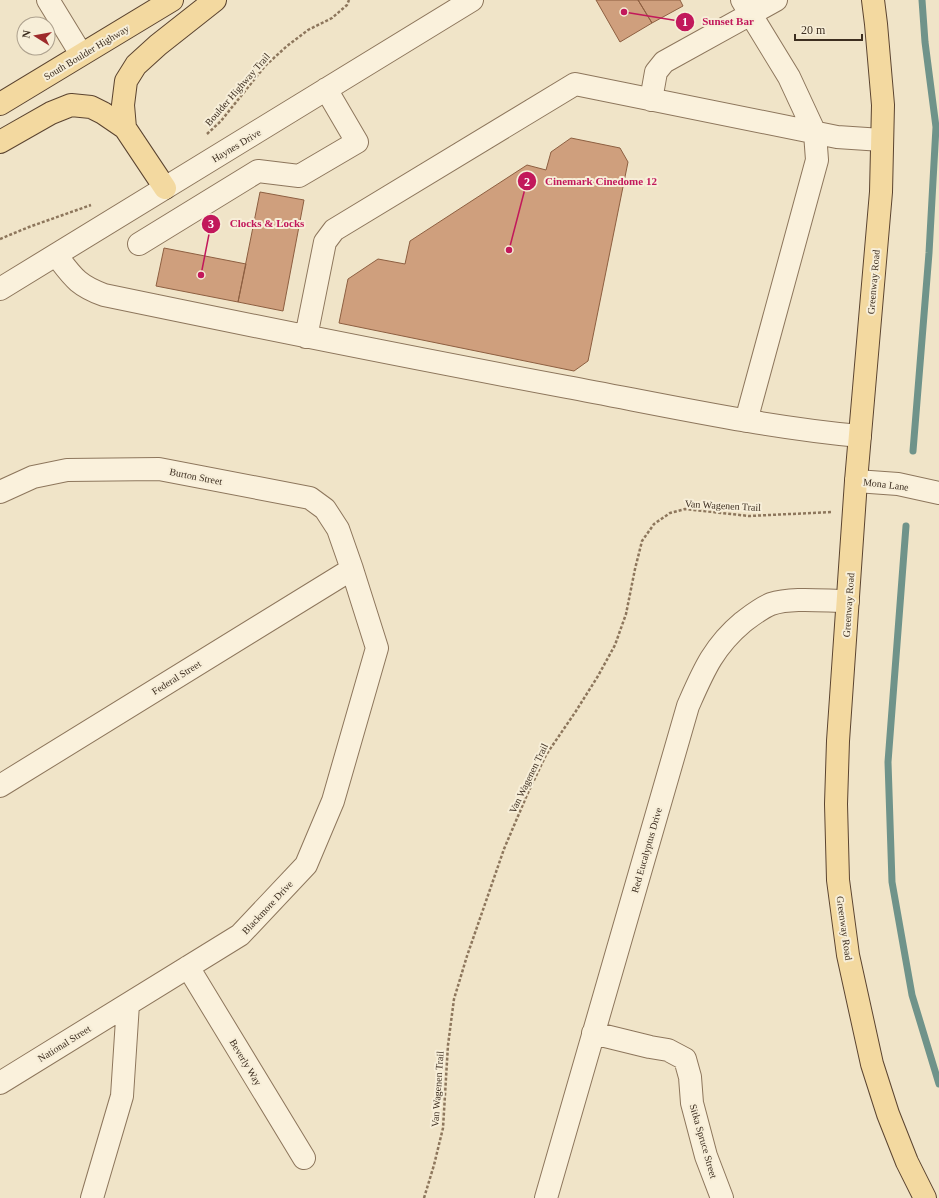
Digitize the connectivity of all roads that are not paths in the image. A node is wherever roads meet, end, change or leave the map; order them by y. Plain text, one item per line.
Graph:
1 (48, 0) edge
2 (172, 0) edge
3 (215, 0) edge
4 (472, 0) edge
5 (776, 0) edge
6 (872, 0) edge
7 (746, 7) edge
8 (81, 54) junction
9 (326, 90) junction
10 (651, 100) junction
11 (0, 104) edge
12 (125, 128) junction
13 (815, 133) junction
14 (882, 140) junction
15 (0, 142) edge
16 (165, 188) junction
17 (139, 244) dead end
18 (56, 255) junction
19 (0, 289) edge
20 (306, 337) junction
21 (746, 420) junction
22 (860, 436) junction
23 (856, 481) junction
24 (0, 492) edge
25 (939, 493) edge
26 (352, 569) junction
27 (848, 601) junction
28 (0, 786) edge
29 (188, 967) junction
30 (128, 1004) junction
31 (594, 1032) junction
32 (0, 1083) edge
33 (304, 1158) dead end
34 (92, 1198) edge
35 (546, 1198) edge
36 (722, 1198) edge
37 (925, 1198) edge

1 - 8 street
2 - 8 main road, South Boulder Highway
3 - 12 main road
4 - 9 street, Haynes Drive
5 - 7 street
6 - 14 main road, Greenway Road
7 - 10 street
7 - 13 street
8 - 11 main road, South Boulder Highway
9 - 16 street, Haynes Drive
9 - 17 street
10 - 13 street
10 - 20 street
12 - 15 main road
12 - 16 main road
13 - 14 street
13 - 21 street
14 - 22 main road, Greenway Road
16 - 18 street, Haynes Drive
18 - 19 street, Haynes Drive
18 - 20 street
20 - 21 street
21 - 22 street
22 - 23 main road, Greenway Road
23 - 25 street, Mona Lane
23 - 27 main road, Greenway Road
24 - 26 street, Burton Street
26 - 28 street, Federal Street
26 - 29 street, Blackmore Drive
27 - 31 street, Red Eucalyptus Drive
27 - 37 main road, Greenway Road
29 - 30 street, Blackmore Drive
29 - 33 street, Beverly Way
30 - 32 street, National Street
30 - 34 street
31 - 35 street, Red Eucalyptus Drive
31 - 36 street, Sitka Spruce Street

